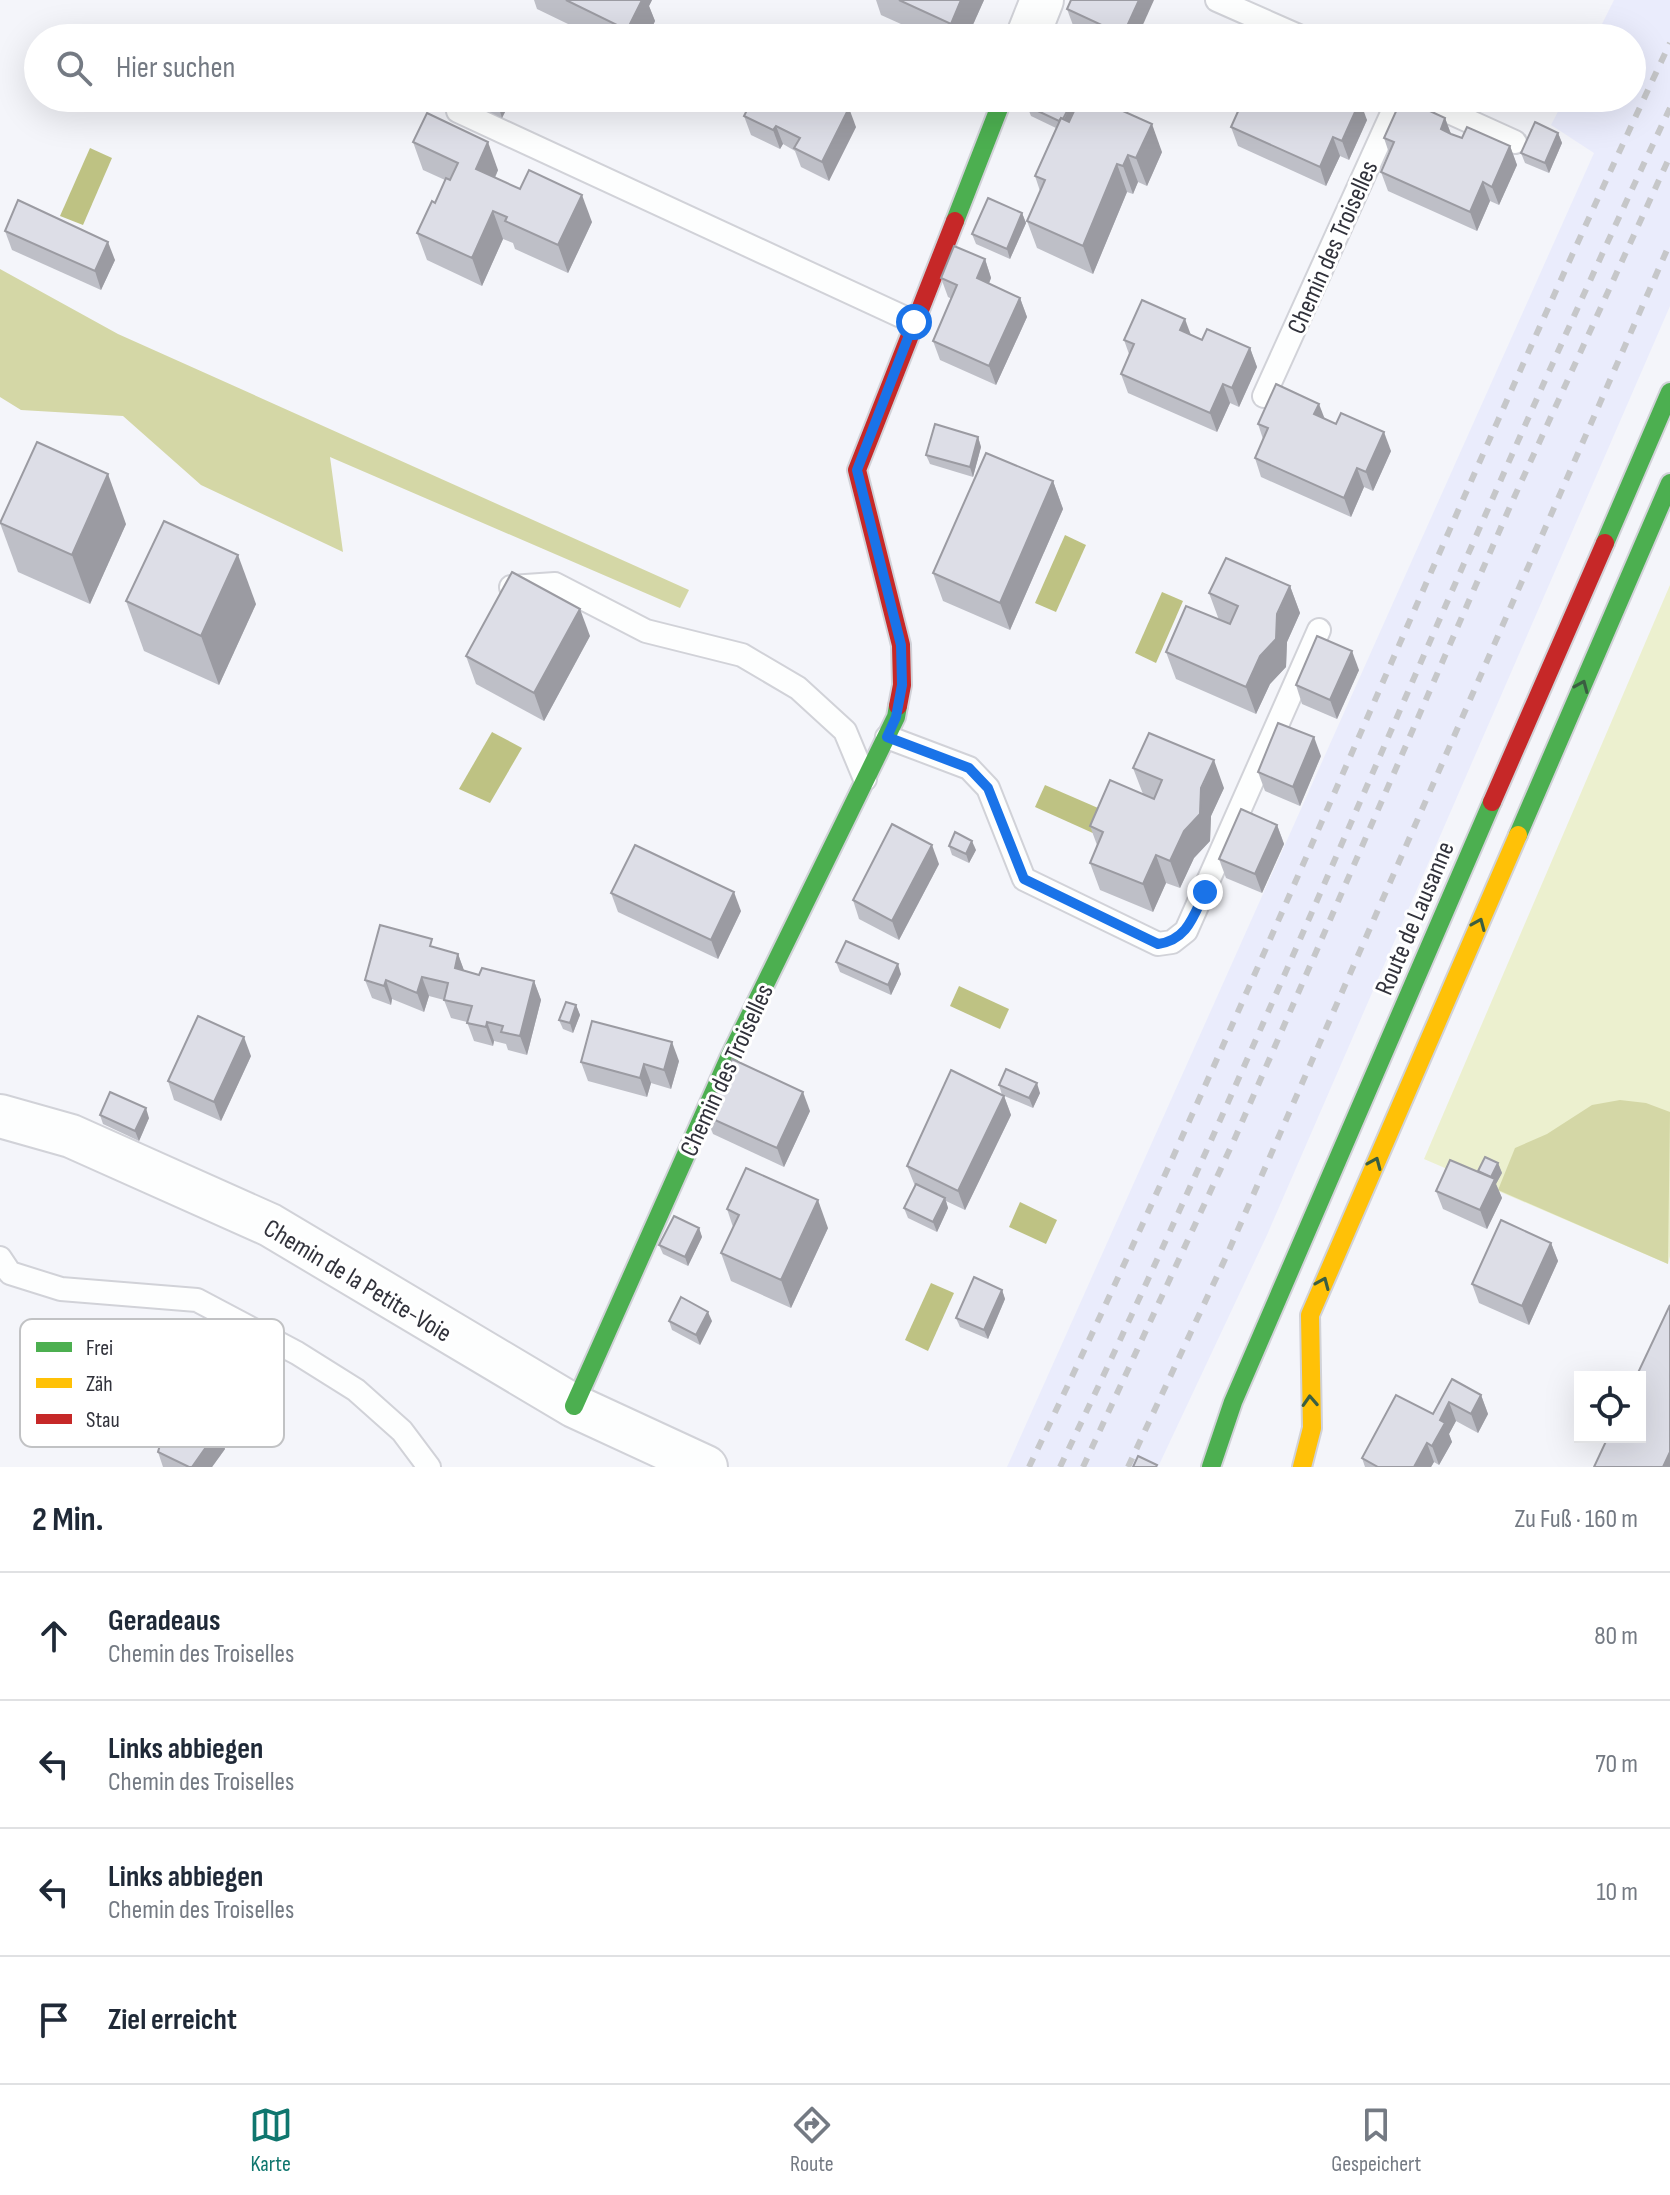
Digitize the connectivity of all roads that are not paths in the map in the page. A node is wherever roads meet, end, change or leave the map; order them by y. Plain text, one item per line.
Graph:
1 (1042, 0) edge
2 (1217, 0) edge
3 (1033, 24) edge
4 (1271, 24) edge
5 (460, 112) edge
6 (997, 112) edge
7 (1393, 112) edge
8 (1449, 112) edge
9 (1515, 142) dead end
10 (914, 322) junction
11 (1670, 392) edge
12 (1264, 396) dead end
13 (1670, 483) edge
14 (511, 587) edge
15 (1319, 630) dead end
16 (887, 737) junction
17 (865, 780) junction
18 (0, 1116) edge
19 (0, 1258) edge
20 (233, 1319) edge
21 (284, 1346) edge
22 (574, 1406) junction
23 (429, 1467) edge
24 (706, 1467) edge
25 (1211, 1467) edge
26 (1302, 1467) edge

1 - 3 street
2 - 4 lane
5 - 10 lane
6 - 10 street, Chemin des Troiselles
7 - 12 lane, Chemin des Troiselles
8 - 9 lane
10 - 16 street, Chemin des Troiselles
11 - 25 street, Route de Lausanne
26 -> 13 street
14 - 17 lane
15 - 16 lane
16 - 17 street, Chemin des Troiselles
17 - 22 street, Chemin des Troiselles
18 - 22 street, Chemin de la Petite-Voie
19 - 20 lane
21 - 23 lane
22 - 24 street, Chemin de la Petite-Voie

